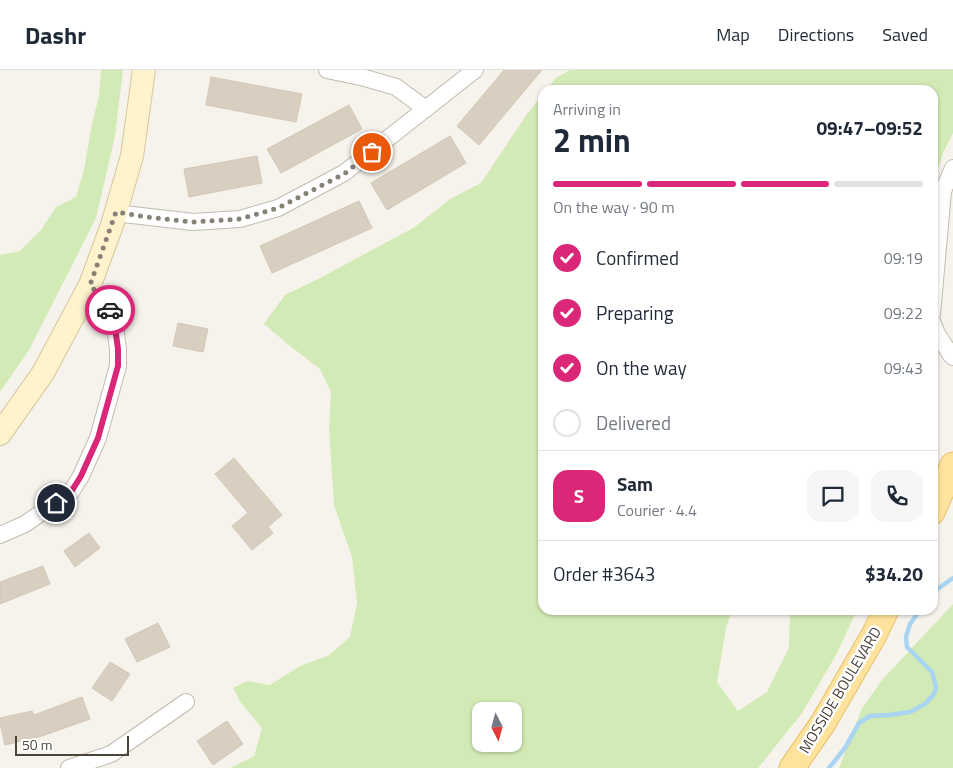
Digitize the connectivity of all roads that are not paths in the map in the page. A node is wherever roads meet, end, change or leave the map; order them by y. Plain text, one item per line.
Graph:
1 (144, 70) edge
2 (327, 70) edge
3 (475, 70) edge
4 (426, 109) junction
5 (953, 168) edge
6 (116, 212) junction
7 (938, 247) edge
8 (90, 285) junction
9 (938, 336) edge
10 (953, 357) edge
11 (0, 434) edge
12 (953, 465) edge
13 (938, 499) edge
14 (0, 535) edge
15 (884, 615) edge
16 (186, 702) dead end
17 (69, 768) edge
18 (792, 768) edge

1 - 6 main road
2 - 4 street
3 - 4 street
4 - 6 street
5 - 7 street
6 - 8 main road
8 - 11 main road
8 - 14 street
9 - 10 street
12 - 13 main road
15 - 18 main road, MOSSIDE BOULEVARD
16 - 17 street

